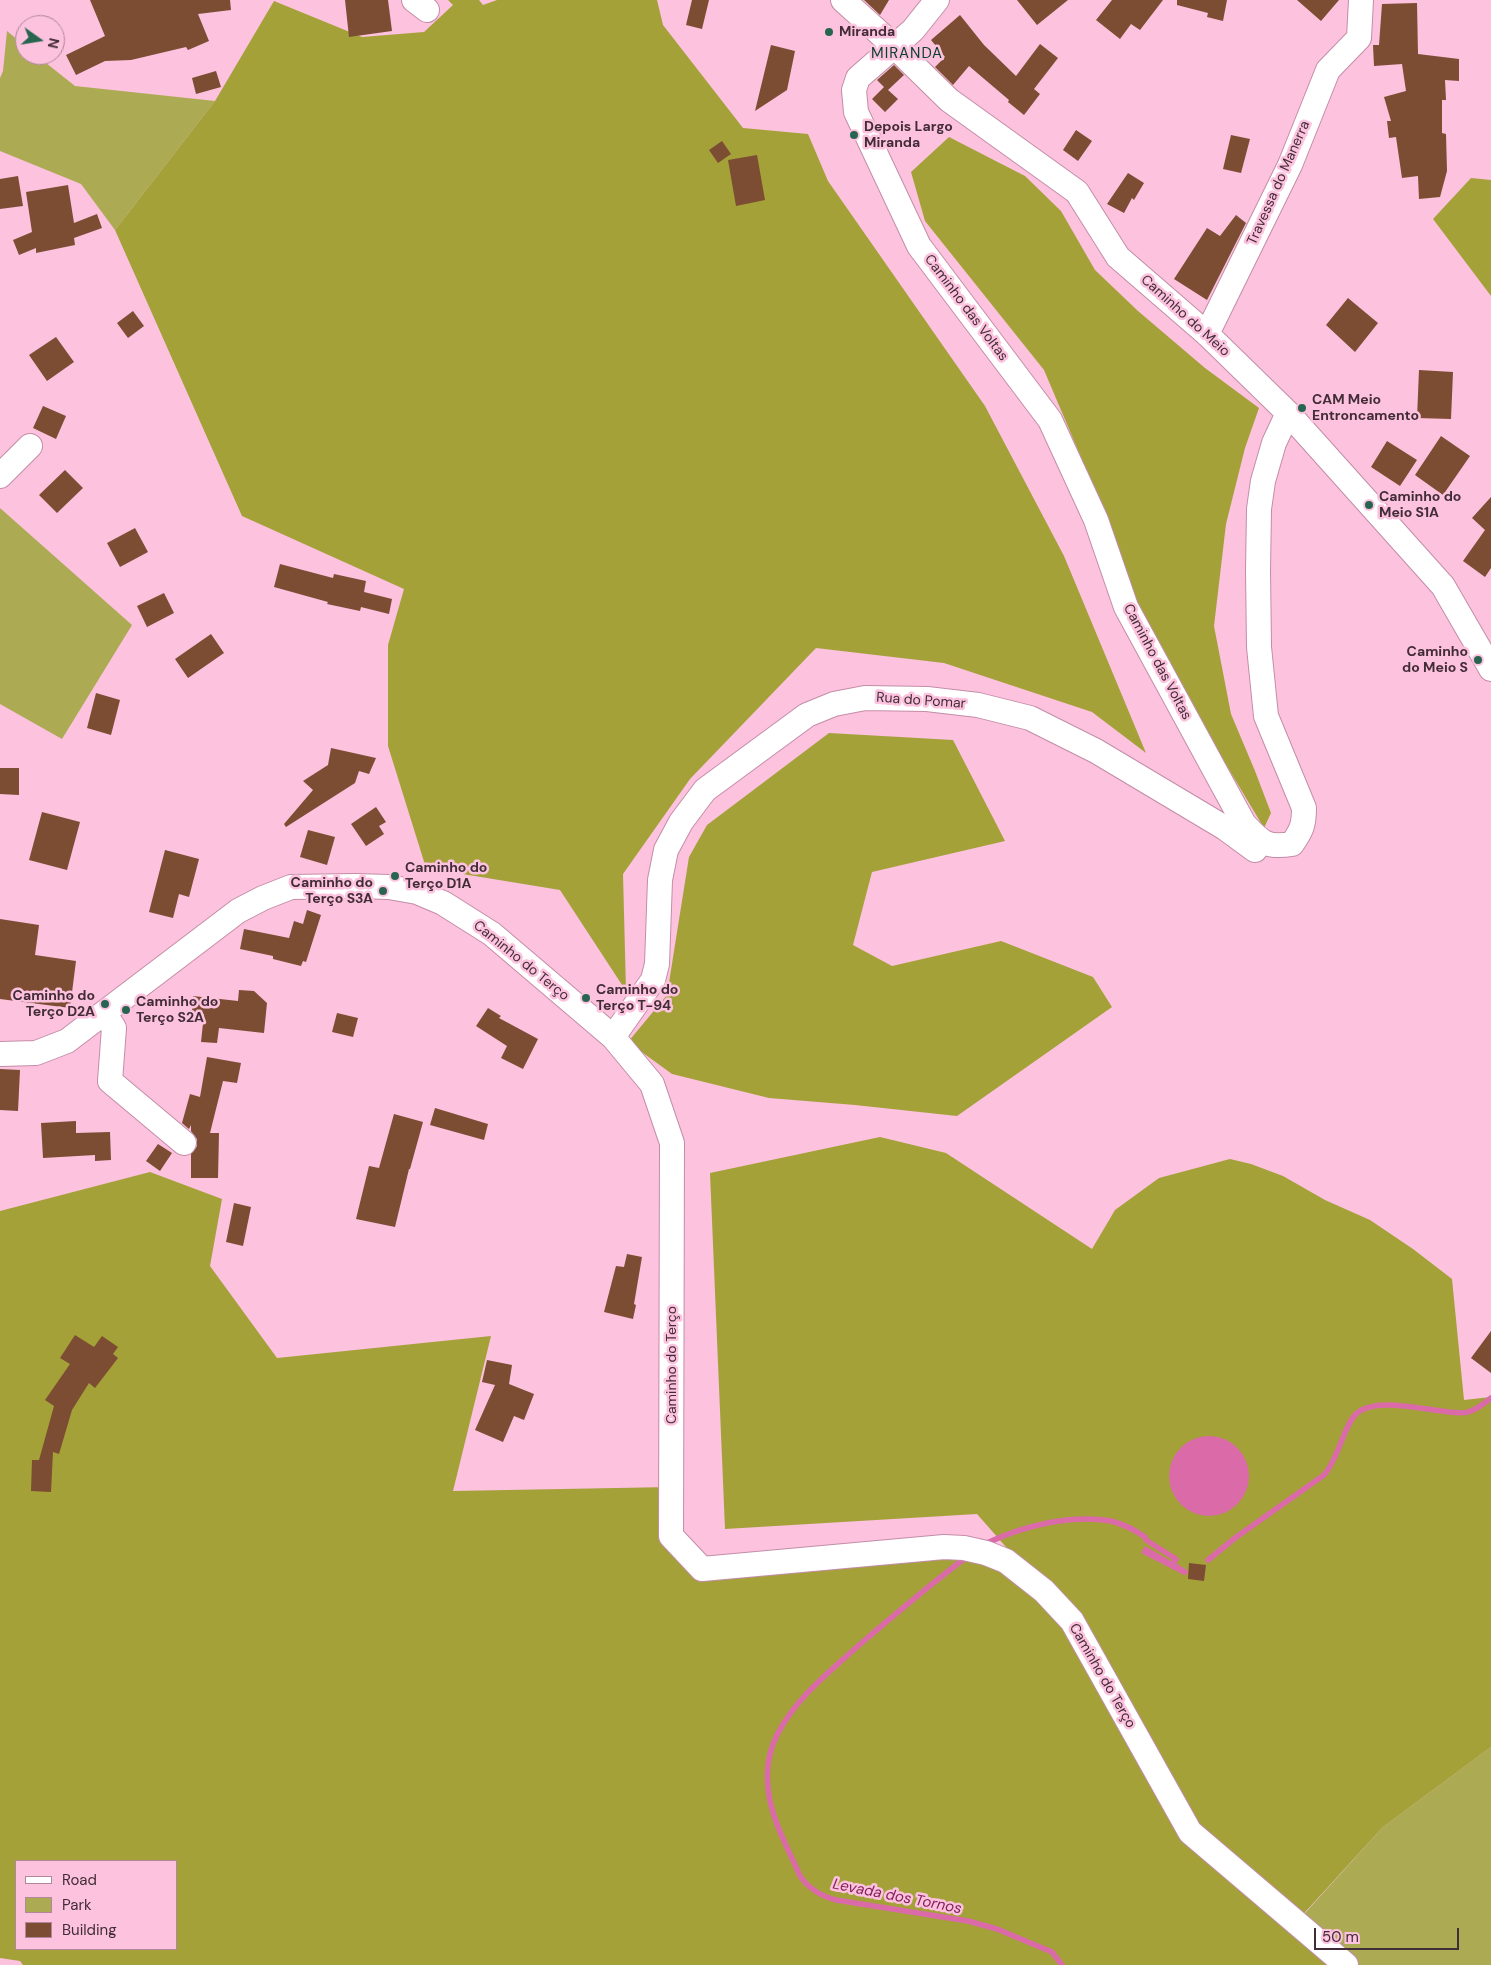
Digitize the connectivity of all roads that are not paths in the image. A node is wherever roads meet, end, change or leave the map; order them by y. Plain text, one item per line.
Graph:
1 (842, 0) edge
2 (937, 0) edge
3 (1361, 0) edge
4 (895, 46) junction
5 (1207, 334) junction
6 (1288, 413) junction
7 (30, 446) dead end
8 (0, 476) edge
9 (1491, 669) edge
10 (1292, 844) junction
11 (105, 1014) junction
12 (613, 1037) junction
13 (0, 1054) edge
14 (184, 1143) dead end
15 (1346, 1965) edge

1 - 4 street, Caminho do Meio
2 - 4 street, Caminho das Voltas
3 - 5 street, Travessa do Manerra
4 - 5 street, Caminho do Meio
4 - 10 street, Caminho das Voltas
5 - 6 street, Caminho do Meio
6 - 9 street, Caminho do Meio
6 - 10 street
7 - 8 street
10 - 12 street, Rua do Pomar
11 - 12 street, Caminho do Terço
11 - 13 street, Caminho do Terço
11 - 14 street
12 - 15 street, Caminho do Terço

